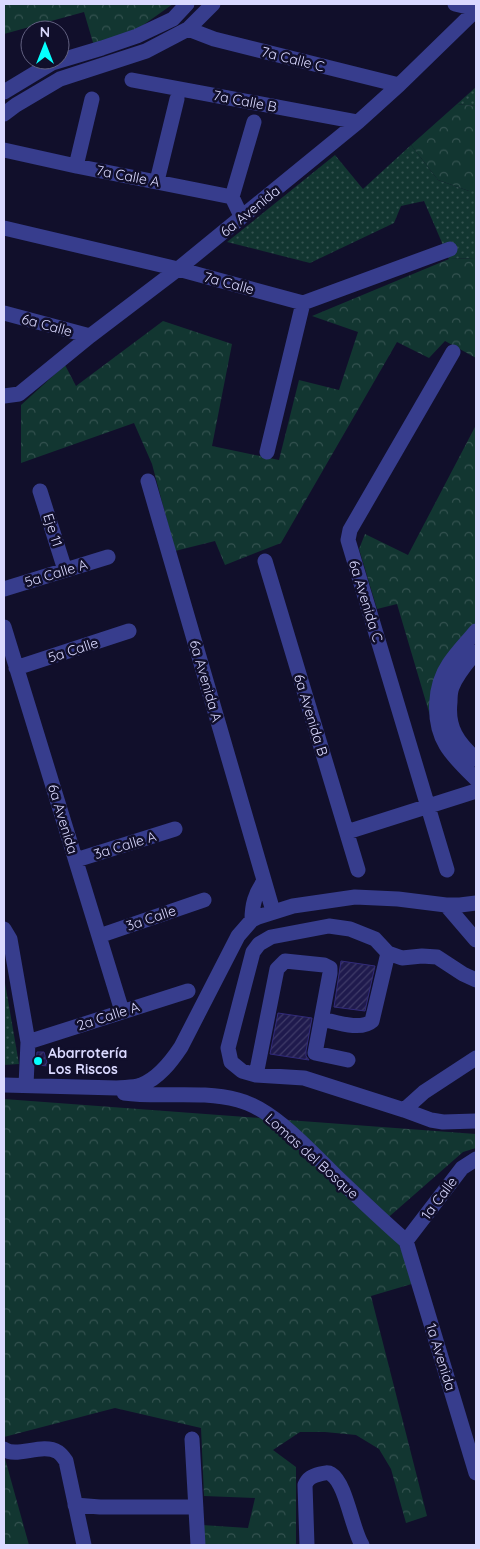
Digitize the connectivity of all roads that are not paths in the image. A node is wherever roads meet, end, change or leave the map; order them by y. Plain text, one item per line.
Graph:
1 (187, 4) edge
2 (213, 4) edge
3 (455, 4) edge
4 (476, 9) edge
5 (188, 30) junction
6 (132, 80) dead end
7 (399, 85) junction
8 (5, 90) edge
9 (92, 99) dead end
10 (177, 99) dead end
11 (10, 110) edge
12 (254, 122) dead end
13 (358, 122) junction
14 (4, 150) edge
15 (76, 166) junction
16 (157, 181) junction
17 (232, 197) junction
18 (241, 216) junction
19 (4, 228) edge
20 (450, 249) dead end
21 (178, 270) junction
22 (303, 303) junction
23 (4, 313) edge
24 (90, 336) junction
25 (454, 352) dead end
26 (7, 396) edge
27 (267, 452) dead end
28 (148, 481) dead end
29 (40, 491) dead end
30 (108, 557) dead end
31 (265, 561) dead end
32 (65, 570) junction
33 (4, 589) edge
34 (4, 626) edge
35 (129, 631) dead end
36 (476, 631) edge
37 (476, 652) edge
38 (16, 668) junction
39 (476, 759) edge
40 (476, 779) edge
41 (476, 791) edge
42 (429, 807) junction
43 (175, 829) dead end
44 (347, 832) junction
45 (76, 860) junction
46 (358, 870) dead end
47 (447, 870) dead end
48 (264, 880) junction
49 (204, 900) dead end
50 (476, 904) edge
51 (446, 905) junction
52 (273, 911) junction
53 (252, 920) junction
54 (5, 930) edge
55 (99, 936) junction
56 (476, 940) edge
57 (388, 953) junction
58 (476, 980) edge
59 (188, 991) dead end
60 (122, 1011) junction
61 (322, 1019) junction
62 (28, 1042) junction
63 (476, 1058) edge
64 (348, 1060) dead end
65 (256, 1075) junction
66 (4, 1085) edge
67 (26, 1085) junction
68 (86, 1087) junction
69 (404, 1110) junction
70 (476, 1122) edge
71 (476, 1159) edge
72 (406, 1241) junction
73 (192, 1439) dead end
74 (4, 1449) edge
75 (476, 1473) edge
76 (75, 1505) junction
77 (196, 1507) junction
78 (84, 1545) edge
79 (198, 1545) edge
80 (307, 1545) edge
81 (362, 1545) edge

1 - 8 street
2 - 5 street
3 - 4 street
4 - 7 street, 6a Avenida
5 - 7 street, 7a Calle C
5 - 11 street
6 - 13 street, 7a Calle B
7 - 13 street, 6a Avenida
8 - 11 street
9 - 15 street
10 - 16 street
12 - 17 street
13 - 18 street, 6a Avenida
14 - 15 street, 7a Calle A
15 - 16 street, 7a Calle A
16 - 17 street, 7a Calle A
17 - 18 street
18 - 21 street, 6a Avenida
19 - 21 street, 7a Calle
20 - 22 street
21 - 22 street, 7a Calle
21 - 24 street, 6a Avenida
22 - 27 street
23 - 24 street, 6a Calle
24 - 26 street, 6a Avenida
25 - 42 street, 6a Avenida C
28 - 48 street, 6a Avenida A
29 - 32 street, Eje 11
30 - 32 street, 5a Calle A
31 - 44 street, 6a Avenida B
32 - 33 street, 5a Calle A
34 - 38 street, 6a Avenida
35 - 38 street, 5a Calle
36 - 40 street
37 - 39 street
38 - 45 street, 6a Avenida
41 - 42 street
42 - 44 street
42 - 47 street, 6a Avenida C
43 - 45 street, 3a Calle A
44 - 46 street, 6a Avenida B
45 - 55 street, 6a Avenida
48 - 52 street, 6a Avenida A
48 - 53 street
49 - 55 street, 3a Calle
50 - 51 street
51 - 52 street
51 - 56 street
52 - 53 street
53 - 68 street
54 - 62 street
55 - 60 street, 6a Avenida
57 - 58 street
57 - 61 street
57 - 65 street
59 - 60 street, 2a Calle A
60 - 62 street, 2a Calle A
61 - 64 street
61 - 65 street
62 - 67 street
63 - 69 street
65 - 69 street
66 - 67 street
67 - 68 street
68 - 72 street, Lomas del Bosque
69 - 70 street
71 - 72 street, 1a Calle
72 - 75 street, 1a Avenida
73 - 77 street
74 - 76 street
76 - 77 street
76 - 78 street
77 - 79 street
80 - 81 street

